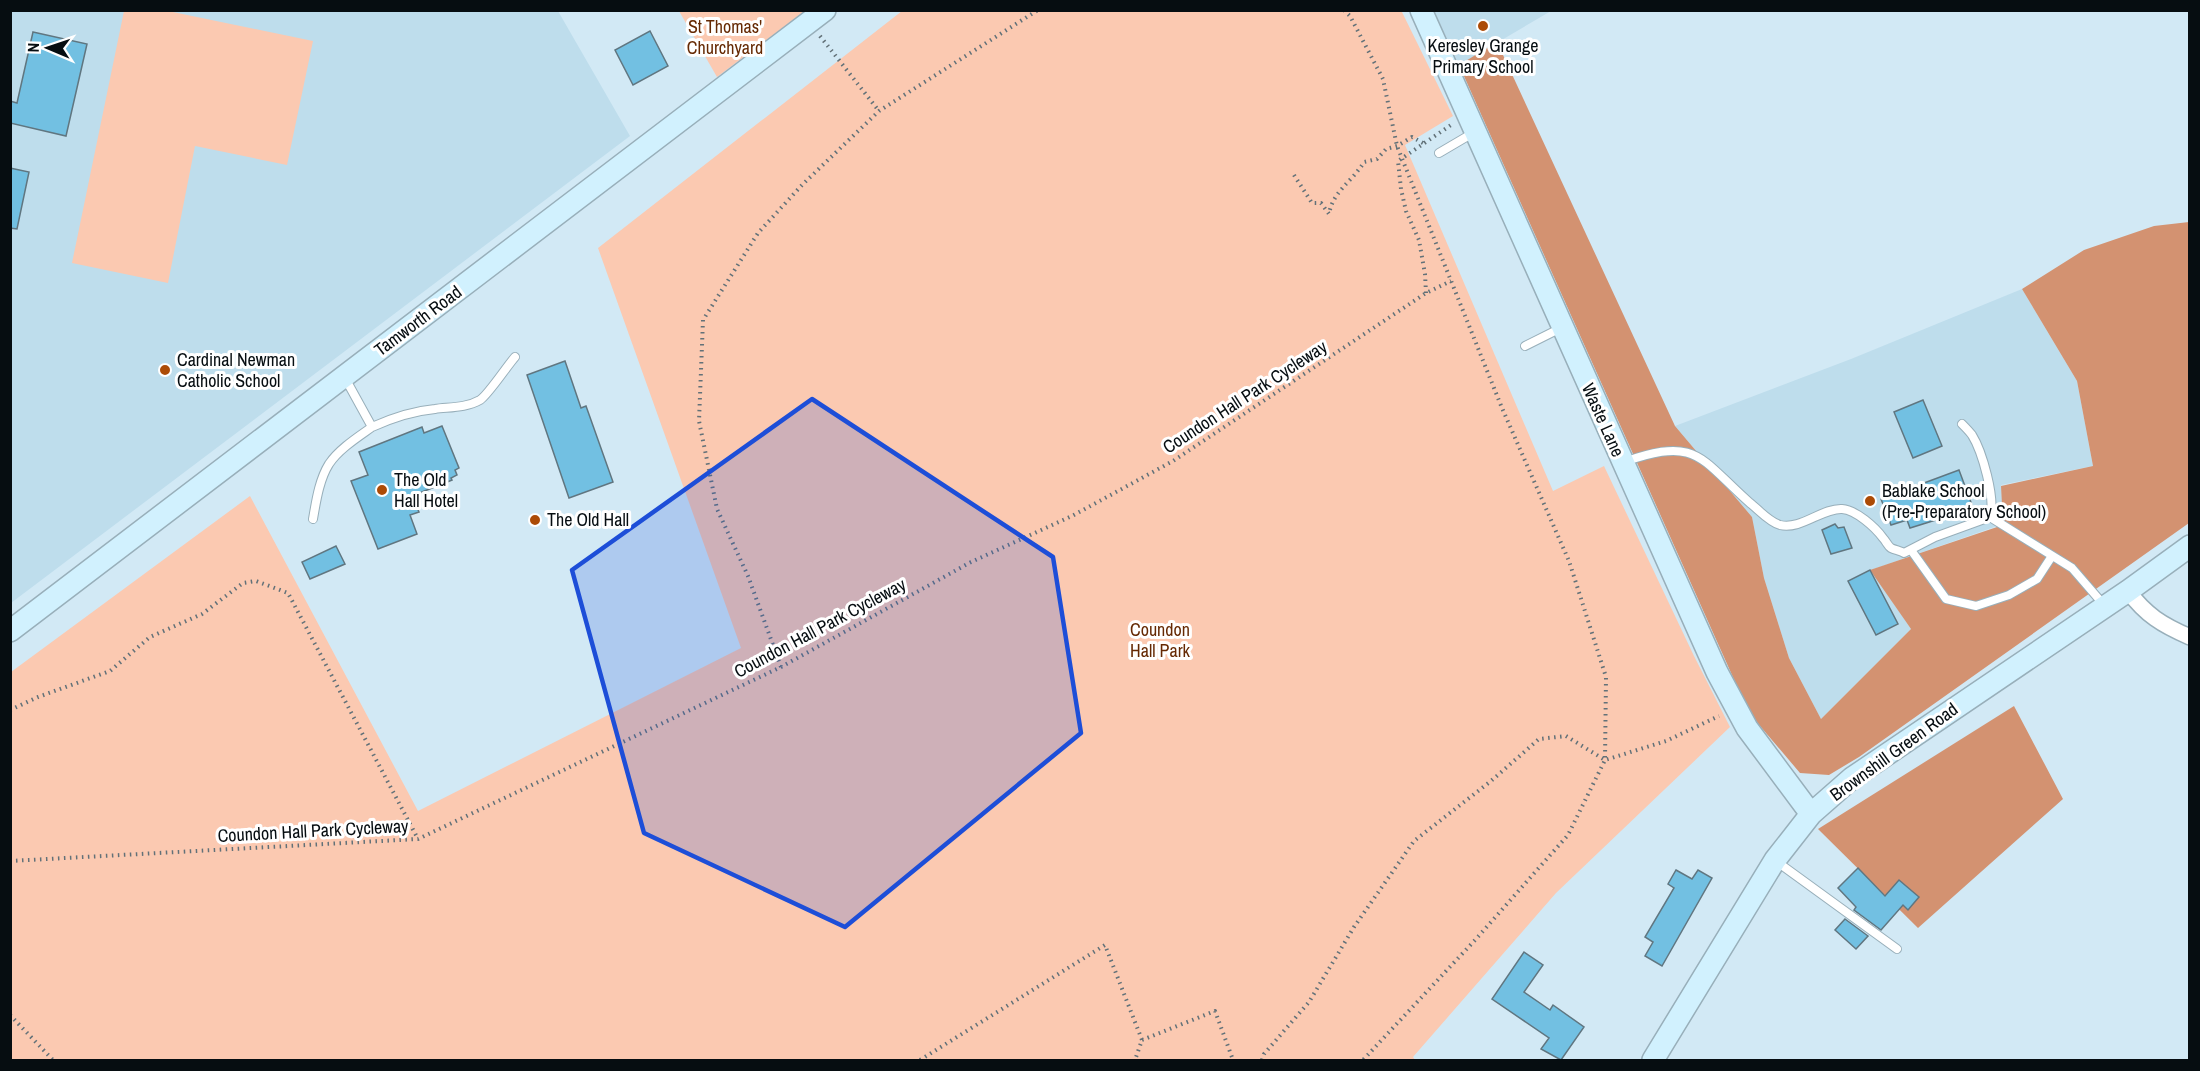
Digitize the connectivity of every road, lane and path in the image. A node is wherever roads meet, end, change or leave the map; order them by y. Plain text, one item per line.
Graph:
1 (1038, 10) edge
2 (1344, 10) edge
3 (1421, 10) edge
4 (817, 16) edge
5 (879, 111) junction
6 (1471, 124) junction
7 (1424, 144) junction
8 (1397, 146) junction
9 (1439, 153) dead end
10 (1402, 158) junction
11 (1294, 175) dead end
12 (1451, 281) junction
13 (1426, 293) junction
14 (1561, 328) junction
15 (1525, 346) dead end
16 (515, 357) dead end
17 (344, 376) junction
18 (1962, 424) dead end
19 (372, 427) junction
20 (1623, 462) junction
21 (1990, 517) junction
22 (313, 519) dead end
23 (2190, 546) edge
24 (1911, 550) junction
25 (2052, 556) junction
26 (2128, 591) junction
27 (2105, 607) junction
28 (10, 631) edge
29 (2190, 637) edge
30 (781, 667) junction
31 (1736, 708) junction
32 (10, 710) edge
33 (1605, 760) junction
34 (1811, 814) junction
35 (418, 839) junction
36 (1775, 860) junction
37 (10, 861) edge
38 (1897, 949) dead end
39 (10, 1015) edge
40 (1142, 1040) junction
41 (53, 1060) edge
42 (920, 1060) edge
43 (1135, 1060) edge
44 (1233, 1060) edge
45 (1262, 1060) edge
46 (1363, 1060) edge
47 (1653, 1060) edge

1 - 5 path
2 - 8 path
3 - 6 street, Waste Lane
4 - 5 path
4 - 17 street, Tamworth Road
5 - 30 path
6 - 7 path
6 - 9 lane
6 - 14 street, Waste Lane
7 - 8 path
7 - 10 path
8 - 10 path
8 - 11 path
10 - 12 path
10 - 13 path
12 - 13 path, Coundon Hall Park Cycleway
12 - 33 path
13 - 30 path, Coundon Hall Park Cycleway
14 - 15 lane
14 - 20 street, Waste Lane
16 - 19 lane
17 - 19 lane
17 - 28 street, Tamworth Road
18 - 21 lane
19 - 22 lane
20 - 24 lane
20 - 31 street, Waste Lane
21 - 24 lane
21 - 25 lane
23 - 26 street, Brownshill Green Road
24 - 25 lane
25 - 27 lane
26 - 27 street, Brownshill Green Road
26 - 29 street
27 - 34 street, Brownshill Green Road
30 - 35 path, Coundon Hall Park Cycleway
31 - 33 path
31 - 34 street, Waste Lane
32 - 35 path
33 - 45 path
33 - 46 path
34 - 36 street, Brownshill Green Road
35 - 37 path, Coundon Hall Park Cycleway
36 - 38 lane
36 - 47 street, Brownshill Green Road
39 - 41 path
40 - 42 path
40 - 43 path
40 - 44 path

